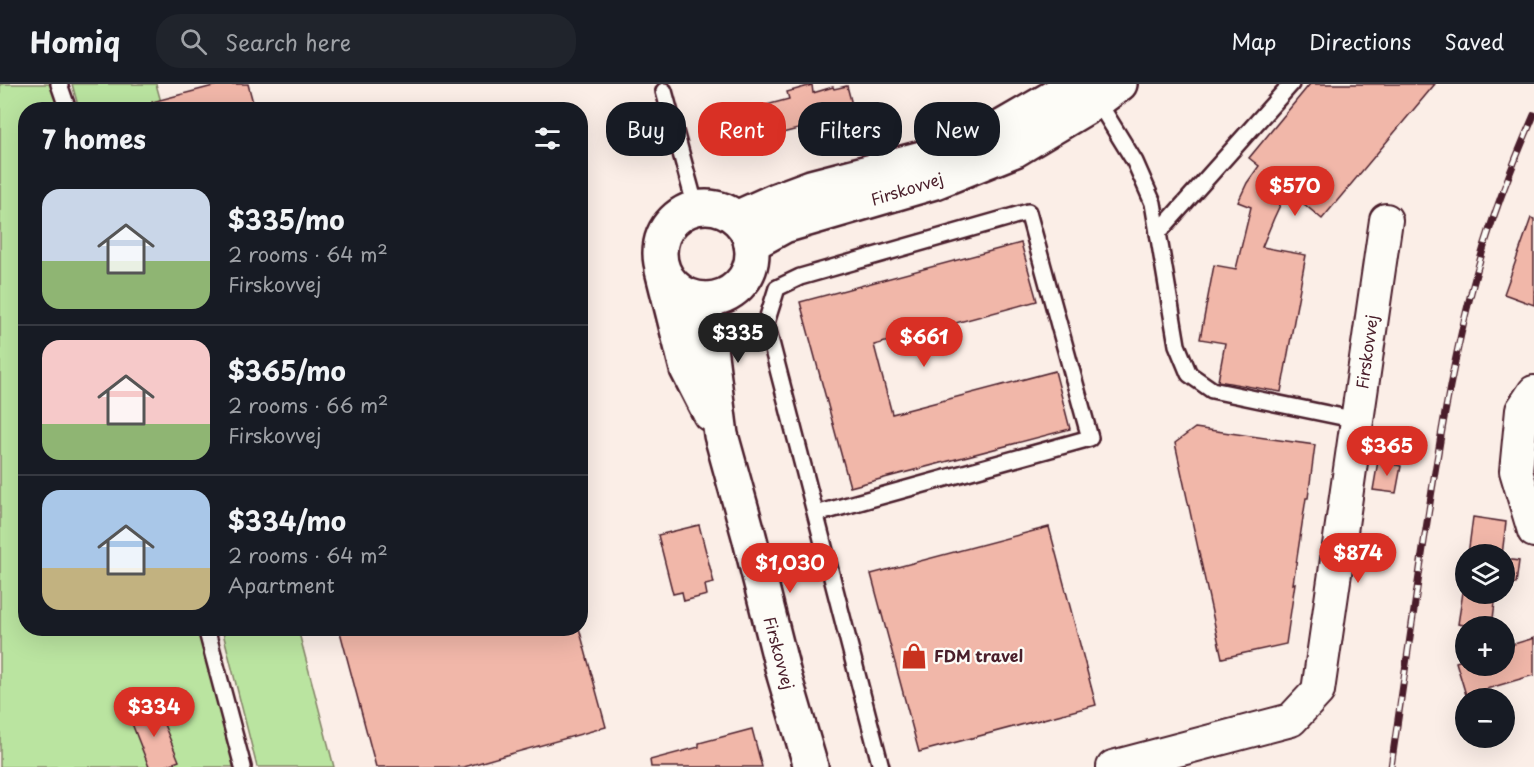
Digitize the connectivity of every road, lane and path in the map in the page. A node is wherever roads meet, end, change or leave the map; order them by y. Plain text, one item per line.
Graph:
1 (59, 84) edge
2 (1291, 84) edge
3 (1095, 88) edge
4 (664, 91) dead end
5 (65, 102) edge
6 (696, 208) junction
7 (1386, 220) dead end
8 (744, 231) junction
9 (1158, 233) junction
10 (662, 269) junction
11 (704, 299) junction
12 (1534, 392) edge
13 (1357, 420) junction
14 (721, 435) junction
15 (816, 514) junction
16 (1534, 531) edge
17 (208, 636) edge
18 (243, 767) edge
19 (811, 767) edge
20 (881, 767) edge
21 (1113, 767) edge

1 - 5 lane
2 - 9 lane
3 - 8 street, Firskovvej
3 - 9 lane
4 - 6 lane
6 - 8 street
6 - 10 street
7 - 13 street, Firskovvej
8 - 11 street
9 - 13 lane
10 - 11 street
10 - 14 street, Firskovvej
11 - 14 street, Firskovvej
12 - 16 street
13 - 21 street, Firskovvej
14 - 19 street, Firskovvej
15 - 15 lane
15 - 20 lane
17 - 18 lane

